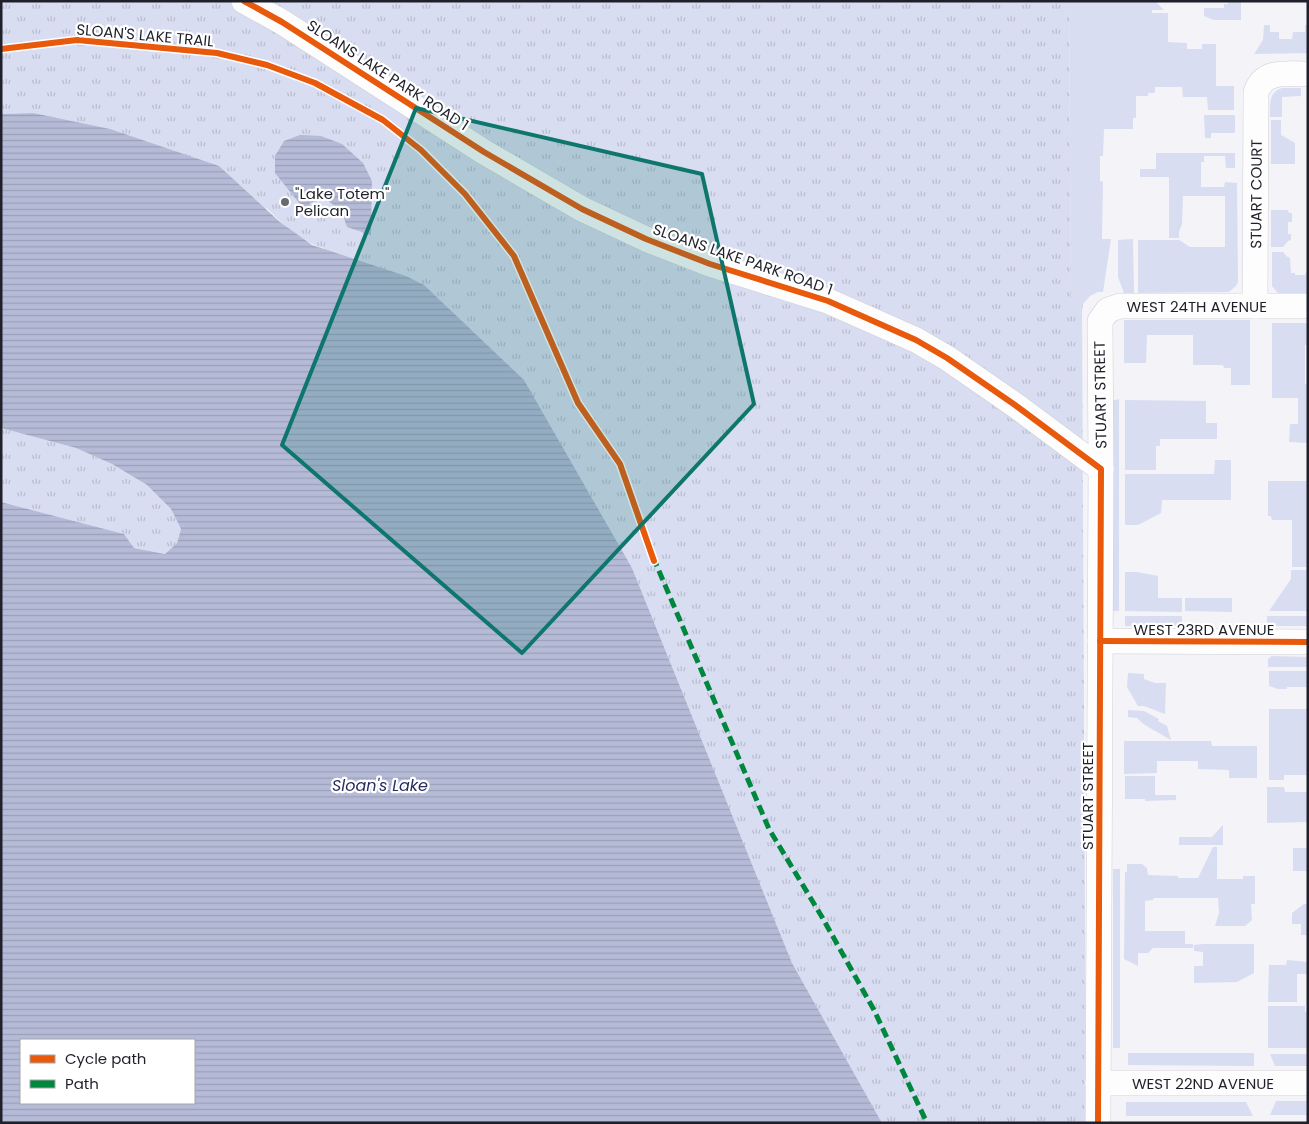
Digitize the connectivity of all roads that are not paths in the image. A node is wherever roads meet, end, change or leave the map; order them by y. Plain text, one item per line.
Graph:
1 (244, 1) edge
2 (1308, 74) edge
3 (1255, 306) junction
4 (1308, 306) edge
5 (1099, 327) joint
6 (1101, 469) junction
7 (1100, 641) junction
8 (1308, 642) edge
9 (1098, 1083) junction
10 (1308, 1083) edge
11 (1098, 1123) edge

1 - 6 street, SLOANS LAKE PARK ROAD 1
2 - 3 street, STUART COURT
3 - 4 street, WEST 24TH AVENUE
3 - 5 street, WEST 24TH AVENUE
5 - 6 street, STUART STREET
6 - 7 street, STUART STREET
7 - 8 street, WEST 23RD AVENUE
7 - 9 street, STUART STREET
9 - 10 street, WEST 22ND AVENUE
9 - 11 street, STUART STREET

